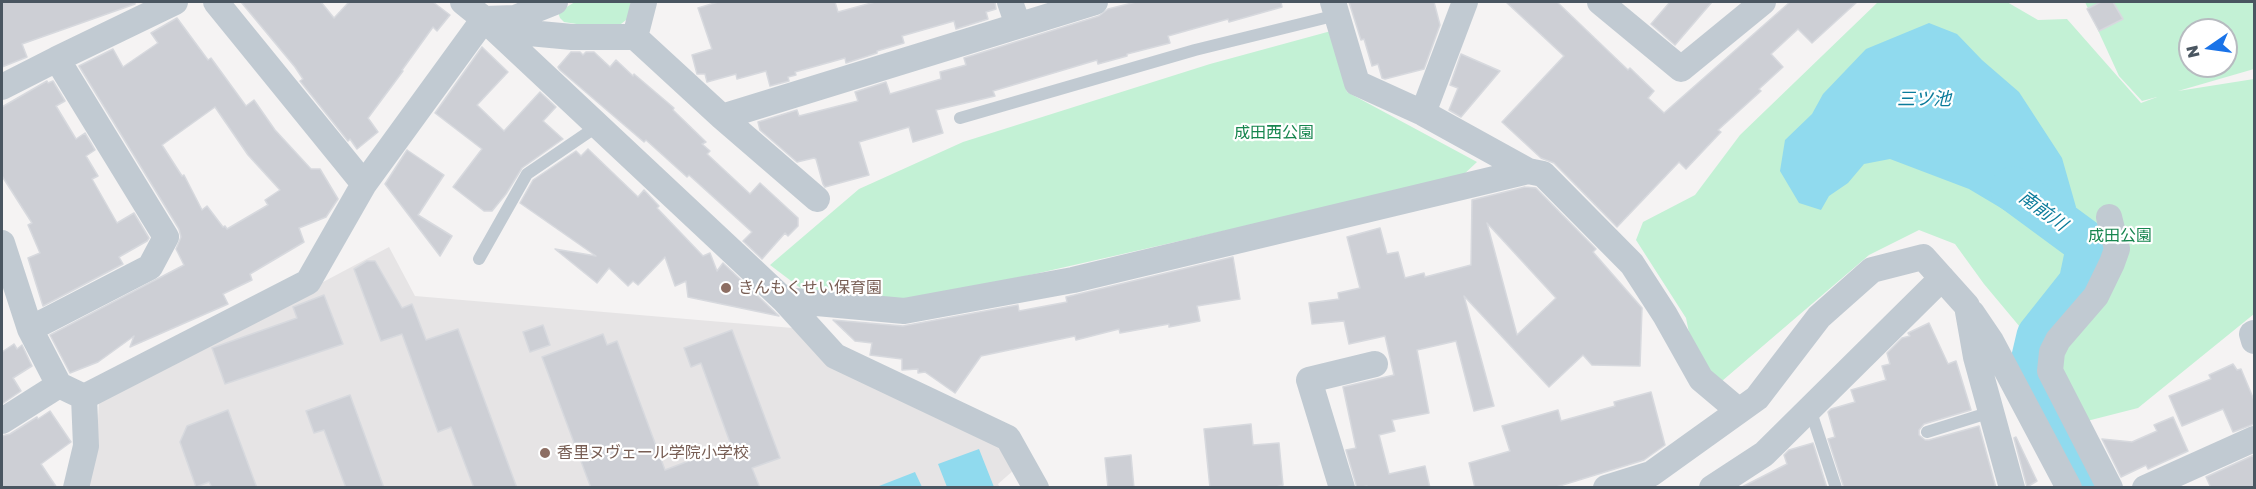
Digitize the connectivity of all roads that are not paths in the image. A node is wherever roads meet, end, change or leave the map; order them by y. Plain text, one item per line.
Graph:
1 (175, 2) edge
2 (216, 2) edge
3 (463, 2) edge
4 (555, 2) edge
5 (645, 2) edge
6 (1095, 2) edge
7 (1466, 2) edge
8 (1600, 2) edge
9 (1763, 2) edge
10 (1335, 8) edge
11 (1014, 13) edge
12 (490, 24) junction
13 (635, 37) junction
14 (57, 59) junction
15 (2, 87) edge
16 (1423, 113) junction
17 (722, 117) junction
18 (960, 118) dead end
19 (598, 125) junction
20 (1528, 171) junction
21 (364, 184) junction
22 (817, 199) dead end
23 (2109, 217) dead end
24 (2, 243) edge
25 (479, 259) dead end
26 (1942, 278) junction
27 (784, 300) junction
28 (1967, 306) junction
29 (30, 329) junction
30 (2254, 333) edge
31 (2254, 341) edge
32 (1375, 364) dead end
33 (58, 385) junction
34 (84, 398) junction
35 (1809, 407) junction
36 (1739, 411) junction
37 (1991, 412) junction
38 (2, 421) edge
39 (1928, 432) dead end
40 (2254, 439) edge
41 (76, 488) edge
42 (1036, 488) edge
43 (1342, 488) edge
44 (1606, 488) edge
45 (1712, 488) edge
46 (1836, 488) edge
47 (2012, 488) edge
48 (2069, 488) edge
49 (2110, 488) edge
50 (2145, 488) edge

1 - 14 street
2 - 21 street
3 - 12 street
4 - 12 street
5 - 13 street
6 - 11 street
7 - 16 street
8 - 9 street
10 - 16 street
10 - 18 lane
11 - 17 street
12 - 13 street
12 - 19 street
12 - 21 street
13 - 17 street
14 - 15 street
14 - 29 street
16 - 20 street
17 - 22 street
19 - 25 lane
19 - 27 street
20 - 27 street
20 - 36 street
21 - 34 street
23 - 49 street
24 - 29 street
26 - 28 street
26 - 35 street
26 - 36 street
27 - 42 street
28 - 37 street
28 - 48 street
29 - 33 street
30 - 31 street
32 - 43 street
33 - 34 street
33 - 38 street
34 - 41 street
35 - 45 street
35 - 46 lane
36 - 44 street
37 - 39 lane
37 - 47 street
40 - 50 street

